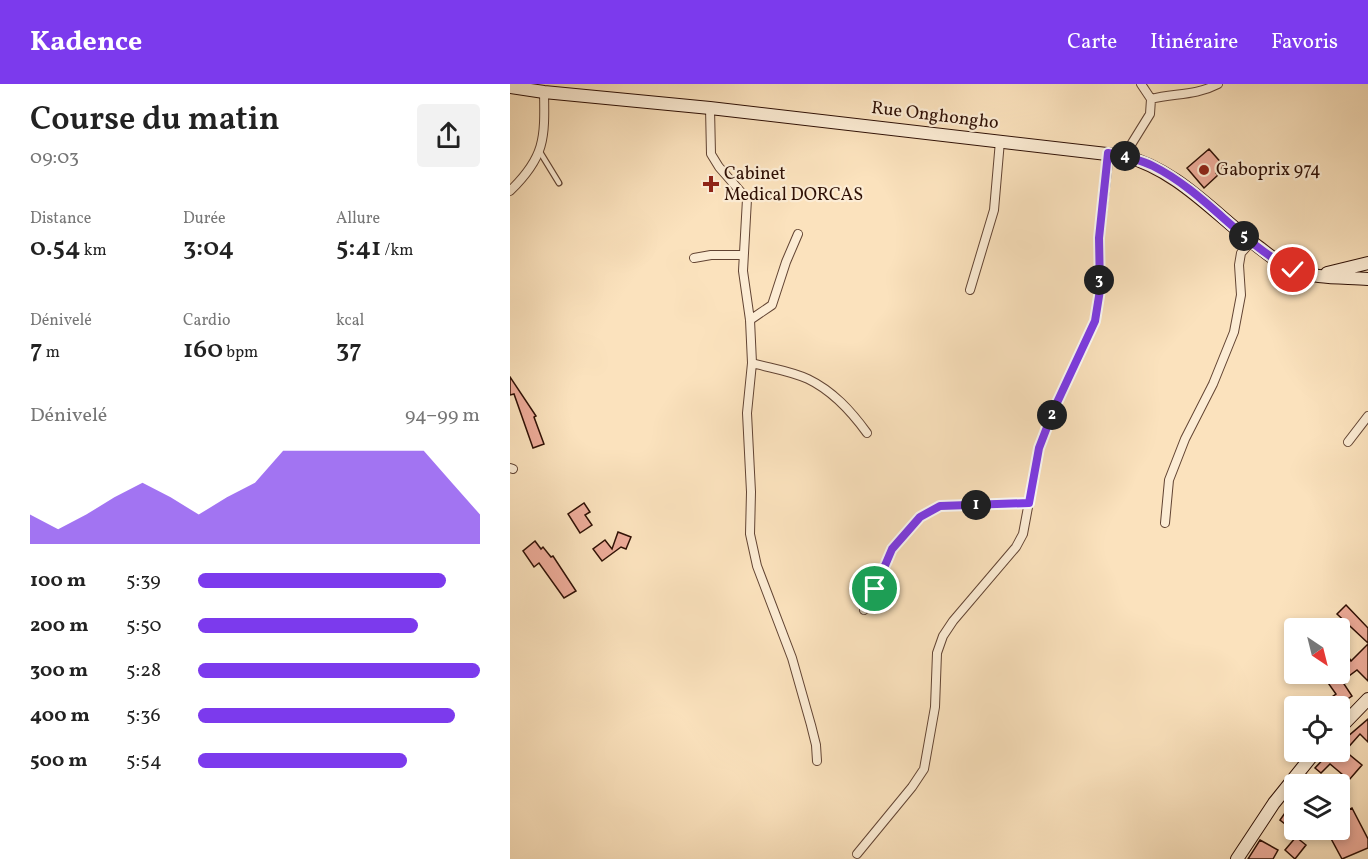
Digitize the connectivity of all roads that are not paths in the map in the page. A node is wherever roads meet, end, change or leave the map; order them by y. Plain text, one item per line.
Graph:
1 (1141, 84) edge
2 (1218, 84) edge
3 (510, 87) edge
4 (544, 92) junction
5 (1151, 99) junction
6 (710, 108) junction
7 (1000, 141) junction
8 (540, 152) junction
9 (1108, 153) junction
10 (1124, 156) junction
11 (559, 183) dead end
12 (510, 191) edge
13 (798, 234) dead end
14 (1251, 242) junction
15 (743, 255) junction
16 (694, 258) dead end
17 (1368, 263) edge
18 (1320, 275) junction
19 (1368, 279) edge
20 (970, 290) dead end
21 (750, 320) junction
22 (752, 363) junction
23 (1368, 416) edge
24 (867, 433) dead end
25 (1348, 442) dead end
26 (1029, 503) junction
27 (1165, 523) dead end
28 (864, 610) dead end
29 (1368, 699) edge
30 (1350, 718) edge
31 (817, 761) dead end
32 (1307, 762) edge
33 (857, 854) dead end
34 (1237, 859) edge

1 - 5 street
2 - 5 street
3 - 4 main road, Rue Onghongho
4 - 6 main road, Rue Onghongho
4 - 8 street
5 - 10 street
6 - 7 main road, Rue Onghongho
6 - 15 street
7 - 9 main road, Rue Onghongho
7 - 20 street
8 - 11 lane
8 - 12 street
9 - 10 main road, Rue Onghongho
9 - 26 street
10 - 14 main road, Rue Onghongho
13 - 21 street
14 - 18 main road, Rue Onghongho
14 - 27 street
15 - 16 street
15 - 21 street
17 - 18 main road
18 - 19 main road, Rue Onghongho
21 - 22 street
22 - 24 street
22 - 31 street
23 - 25 street
26 - 28 street
26 - 33 street
29 - 30 main road
32 - 34 main road

